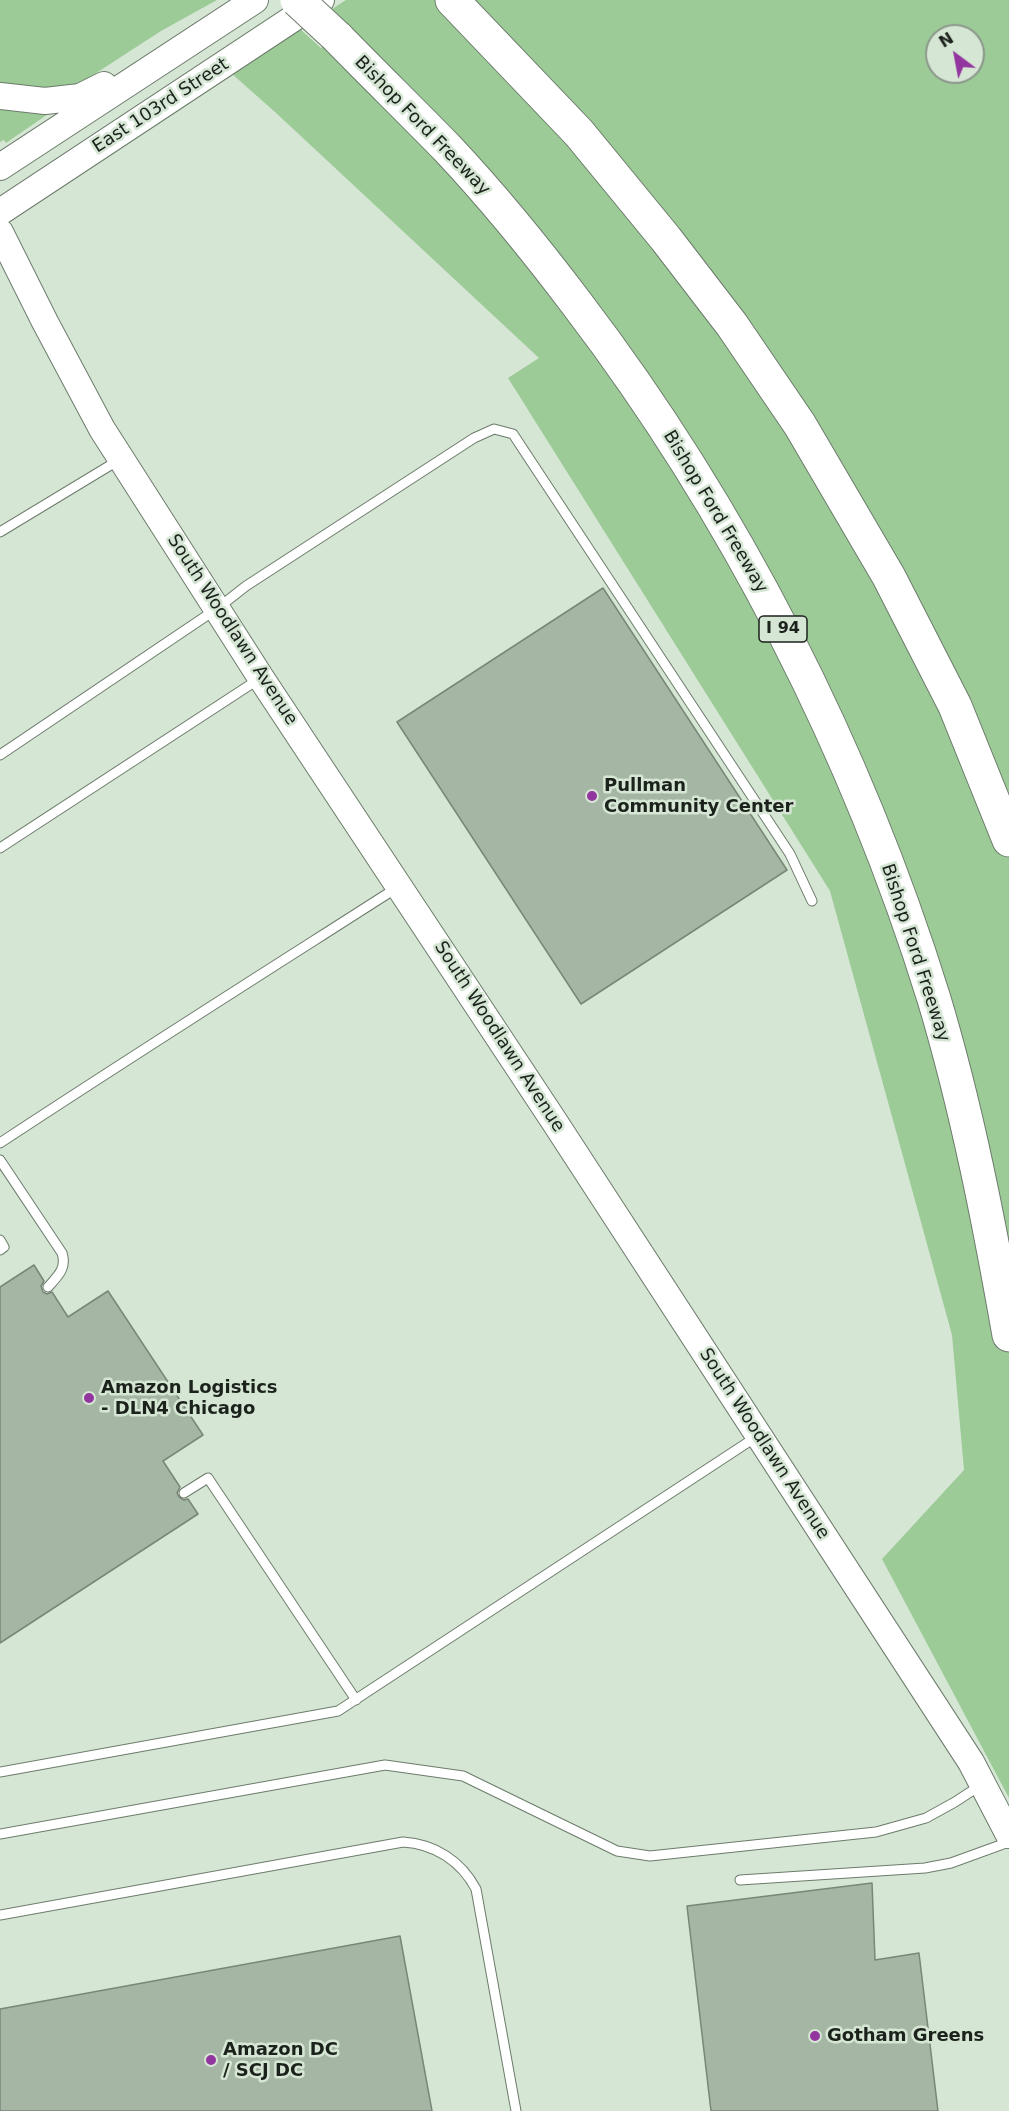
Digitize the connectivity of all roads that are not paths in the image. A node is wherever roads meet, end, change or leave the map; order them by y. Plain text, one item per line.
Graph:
1 (255, 0) edge
2 (297, 0) edge
3 (321, 0) edge
4 (452, 0) edge
5 (180, 49) junction
6 (0, 96) edge
7 (0, 167) edge
8 (0, 212) edge
9 (0, 232) edge
10 (121, 458) junction
11 (0, 532) edge
12 (218, 608) junction
13 (261, 678) junction
14 (0, 755) edge
15 (1009, 840) edge
16 (0, 848) edge
17 (400, 886) junction
18 (812, 901) dead end
19 (0, 1143) edge
20 (0, 1160) edge
21 (0, 1240) edge
22 (0, 1250) edge
23 (48, 1287) dead end
24 (1009, 1335) edge
25 (758, 1436) junction
26 (184, 1493) dead end
27 (356, 1700) junction
28 (0, 1772) edge
29 (983, 1783) junction
30 (0, 1834) edge
31 (1009, 1834) edge
32 (1009, 1842) edge
33 (740, 1881) dead end
34 (0, 1915) edge
35 (516, 2111) edge

1 - 5 street, East 103rd Street
2 - 24 highway, Bishop Ford Freeway / I 94, bridge
3 - 8 street, East 103rd Street
4 - 15 highway
5 - 6 street
5 - 7 street, East 103rd Street
9 - 10 street, South Woodlawn Avenue
10 - 11 lane
10 - 12 street, South Woodlawn Avenue
12 - 13 street, South Woodlawn Avenue
12 - 14 lane
12 - 18 lane
13 - 16 lane
13 - 17 street, South Woodlawn Avenue
17 - 19 lane
17 - 25 street, South Woodlawn Avenue
20 - 23 lane
21 - 22 lane
25 - 27 lane
25 - 29 street, South Woodlawn Avenue
26 - 27 lane
27 - 28 lane
29 - 30 lane
29 - 31 street, South Woodlawn Avenue
32 - 33 lane
34 - 35 lane

